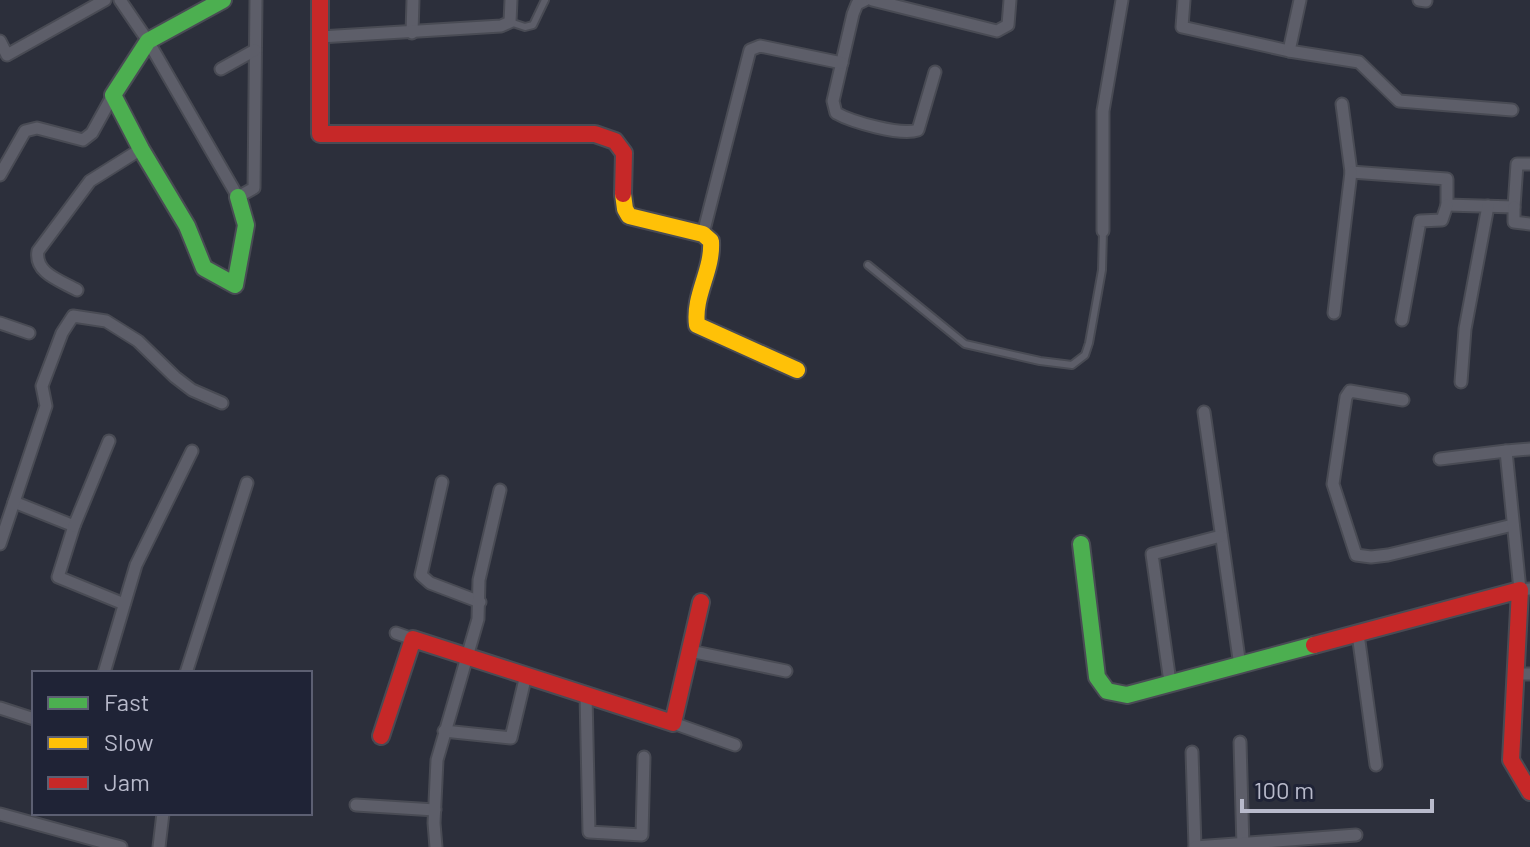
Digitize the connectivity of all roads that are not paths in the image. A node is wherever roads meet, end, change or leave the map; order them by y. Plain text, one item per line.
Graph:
1 (105, 0) edge
2 (120, 0) edge
3 (223, 0) edge
4 (256, 0) edge
5 (320, 0) edge
6 (413, 0) edge
7 (511, 0) edge
8 (545, 0) edge
9 (872, 0) edge
10 (1010, 0) edge
11 (1122, 0) edge
12 (1184, 0) edge
13 (1300, 0) edge
14 (859, 1) edge
15 (510, 22) junction
16 (412, 33) junction
17 (320, 37) junction
18 (0, 41) edge
19 (148, 41) junction
20 (255, 50) junction
21 (1289, 51) junction
22 (4, 57) edge
23 (842, 63) junction
24 (221, 69) dead end
25 (935, 72) dead end
26 (113, 95) junction
27 (1342, 104) dead end
28 (1512, 110) dead end
29 (141, 149) junction
30 (1530, 164) edge
31 (1351, 172) junction
32 (0, 175) edge
33 (238, 197) junction
34 (1447, 205) junction
35 (1488, 206) junction
36 (1514, 207) junction
37 (1530, 224) edge
38 (1103, 231) joint
39 (703, 234) junction
40 (868, 265) dead end
41 (77, 290) dead end
42 (1334, 313) dead end
43 (1402, 320) dead end
44 (0, 323) edge
45 (29, 333) dead end
46 (797, 370) dead end
47 (1461, 382) dead end
48 (1403, 400) dead end
49 (222, 403) dead end
50 (1204, 412) dead end
51 (109, 441) dead end
52 (1530, 449) edge
53 (192, 451) dead end
54 (1506, 451) junction
55 (1440, 459) dead end
56 (442, 482) dead end
57 (247, 483) dead end
58 (500, 490) dead end
59 (14, 502) junction
60 (1513, 525) junction
61 (74, 526) junction
62 (1, 536) edge
63 (1221, 536) junction
64 (1081, 544) dead end
65 (1525, 590) edge
66 (480, 602) junction
67 (701, 602) dead end
68 (124, 604) junction
69 (396, 633) dead end
70 (1358, 634) junction
71 (413, 639) junction
72 (690, 651) junction
73 (469, 657) junction
74 (1240, 666) junction
75 (105, 671) edge
76 (187, 671) edge
77 (786, 671) dead end
78 (1522, 674) edge
79 (526, 675) junction
80 (1170, 682) junction
81 (586, 694) junction
82 (0, 708) edge
83 (32, 718) edge
84 (673, 723) junction
85 (444, 731) junction
86 (381, 736) dead end
87 (1240, 742) dead end
88 (735, 745) dead end
89 (1192, 752) dead end
90 (644, 757) dead end
91 (1376, 765) dead end
92 (1530, 792) edge
93 (356, 805) dead end
94 (435, 810) junction
95 (0, 814) edge
96 (163, 815) edge
97 (1356, 835) dead end
98 (1242, 845) edge
99 (121, 847) edge
100 (159, 847) edge
101 (436, 847) edge
102 (1195, 847) edge

1 - 22 street
2 - 19 street
3 - 19 street
4 - 20 street
5 - 17 street
6 - 16 street
7 - 15 street
8 - 15 lane
9 - 10 street
11 - 38 street
12 - 21 street
13 - 21 street
14 - 23 street
15 - 16 street
16 - 17 street
17 - 39 street
18 - 22 street
19 - 26 street
19 - 33 street
20 - 24 street
20 - 33 street
21 - 28 street
23 - 25 street
23 - 39 street
26 - 29 street
26 - 32 street
27 - 31 street
29 - 33 street
29 - 41 street
30 - 36 street
31 - 34 street
31 - 42 street
34 - 35 street
34 - 43 street
35 - 36 street
35 - 47 street
36 - 37 street
38 - 40 lane
39 - 46 street
44 - 45 street
48 - 60 street
49 - 59 street
50 - 63 street
51 - 61 street
52 - 54 street
53 - 68 street
54 - 55 street
54 - 60 street
56 - 66 street
57 - 76 street
58 - 66 street
59 - 61 street
59 - 62 street
60 - 65 street
61 - 68 street
63 - 74 street
63 - 80 street
64 - 80 street
65 - 70 street
65 - 78 street
66 - 73 street
67 - 72 street
68 - 75 street
69 - 71 street
70 - 74 street
70 - 91 street
71 - 73 street
71 - 86 street
72 - 77 street
72 - 84 street
73 - 79 street
73 - 85 street
74 - 80 street
78 - 92 street
79 - 81 street
79 - 85 street
81 - 84 street
81 - 90 street
82 - 83 street
84 - 88 street
85 - 94 street
87 - 98 street
89 - 102 street
93 - 94 street
94 - 101 street
95 - 99 street
96 - 100 street
97 - 98 street
98 - 102 street

